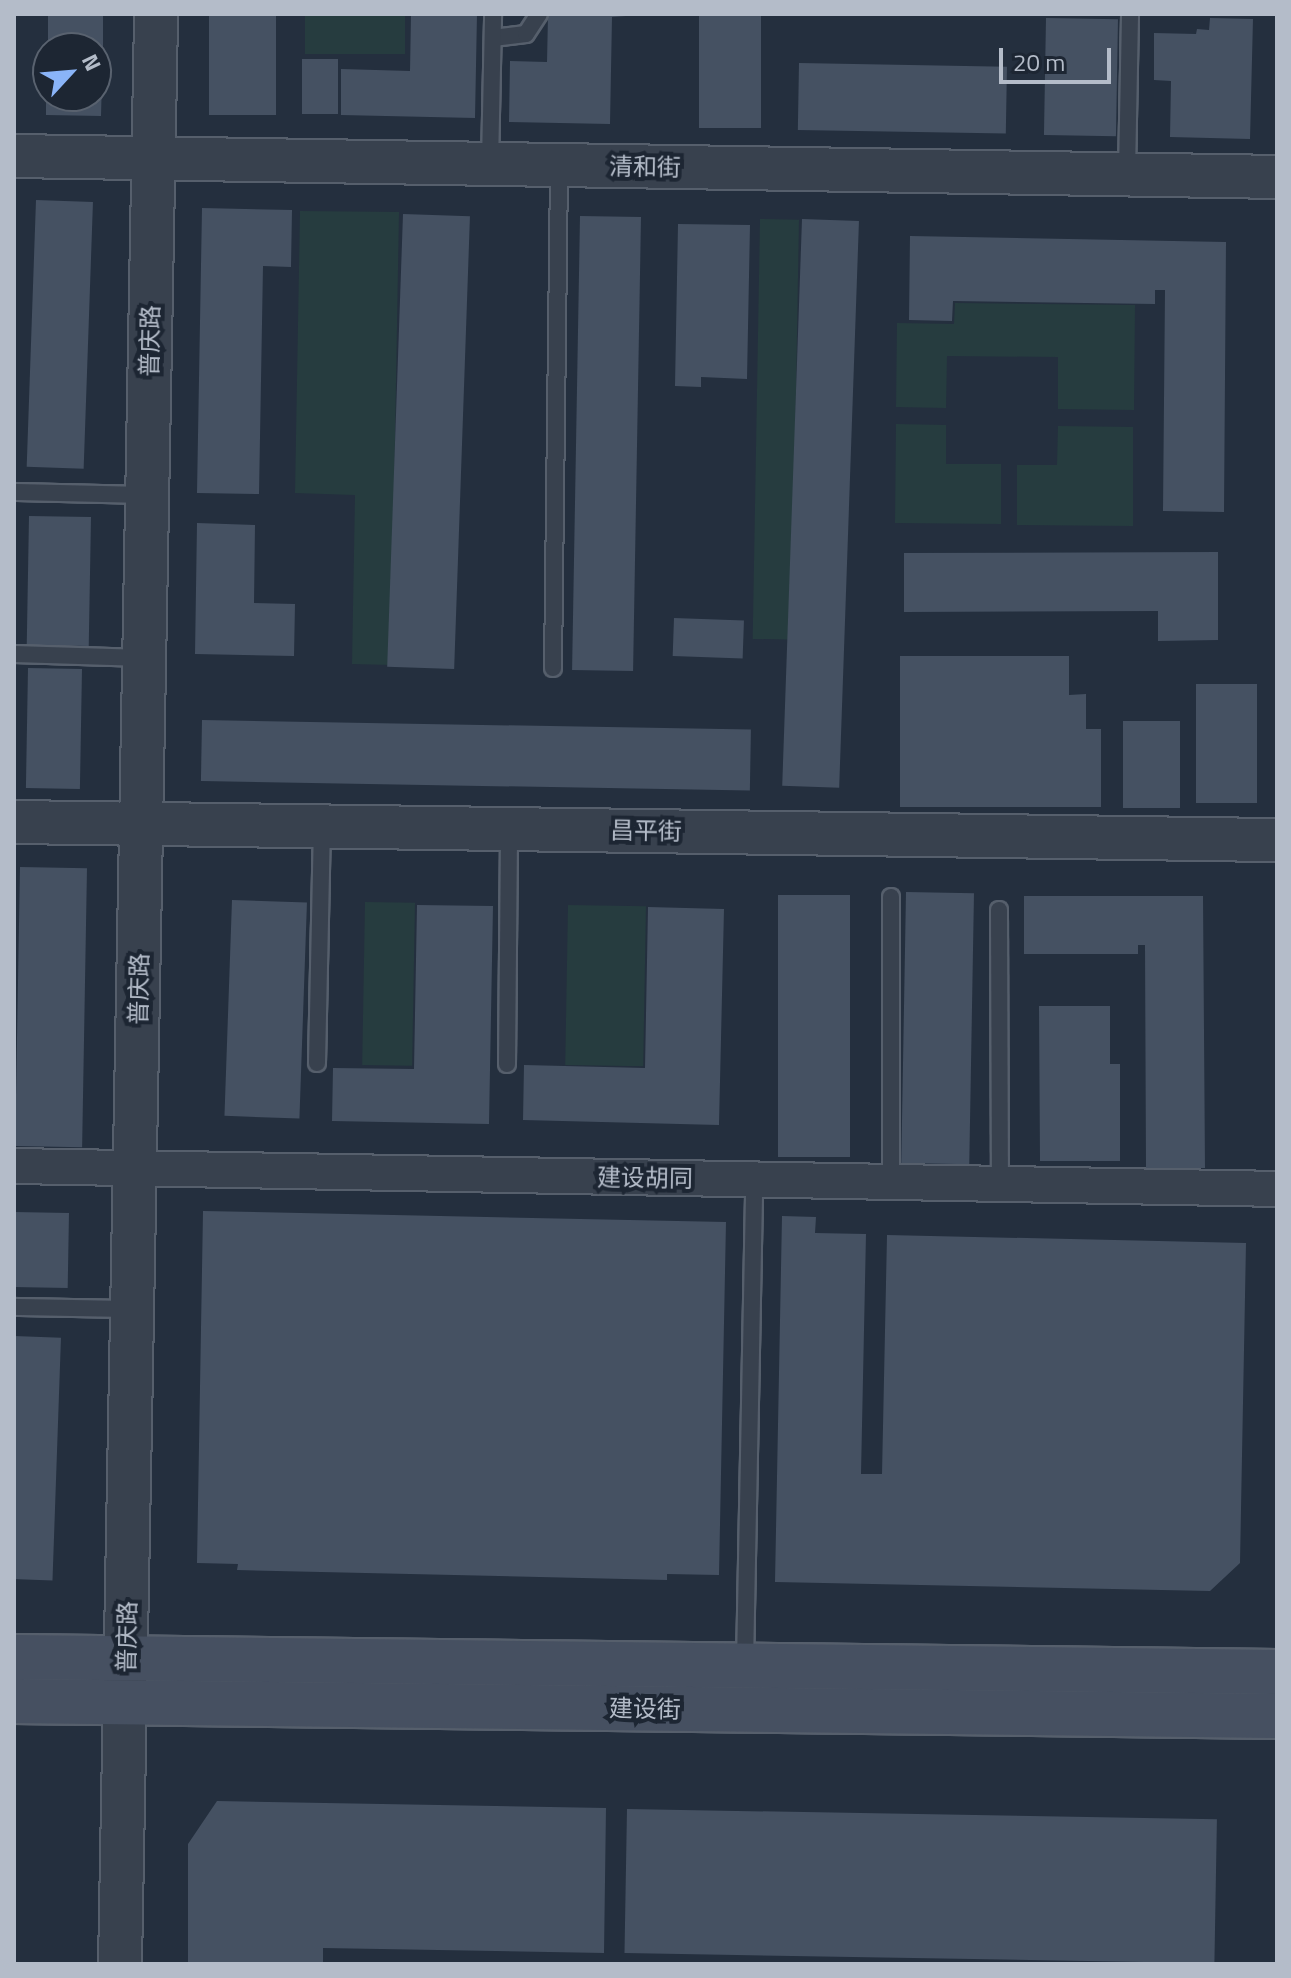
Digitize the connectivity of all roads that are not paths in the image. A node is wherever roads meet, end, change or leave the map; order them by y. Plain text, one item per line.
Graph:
1 (156, 14) edge
2 (493, 14) edge
3 (539, 14) edge
4 (1130, 14) edge
5 (493, 38) junction
6 (14, 156) edge
7 (154, 159) junction
8 (490, 164) junction
9 (559, 165) junction
10 (1127, 174) junction
11 (1277, 177) edge
12 (14, 492) edge
13 (148, 495) junction
14 (14, 654) edge
15 (145, 658) junction
16 (553, 668) dead end
17 (14, 822) edge
18 (141, 824) junction
19 (322, 827) junction
20 (509, 829) junction
21 (1277, 840) edge
22 (891, 897) dead end
23 (999, 910) dead end
24 (317, 1063) dead end
25 (507, 1064) dead end
26 (14, 1166) edge
27 (136, 1168) junction
28 (754, 1180) junction
29 (891, 1182) junction
30 (1000, 1184) junction
31 (1277, 1189) edge
32 (14, 1307) edge
33 (133, 1310) junction
34 (14, 1657) edge
35 (126, 1659) junction
36 (745, 1666) junction
37 (1277, 1672) edge
38 (14, 1701) edge
39 (125, 1703) junction
40 (1277, 1716) edge
41 (120, 1964) edge

1 - 7 street, 普庆路
2 - 5 lane
3 - 5 lane
4 - 10 lane
5 - 8 lane
6 - 7 street, 清和街
7 - 8 street, 清和街
7 - 13 street, 普庆路
8 - 9 street, 清和街
9 - 10 street, 清和街
9 - 16 lane
10 - 11 street, 清和街
12 - 13 lane
13 - 15 street, 普庆路
14 - 15 lane
15 - 18 street, 普庆路
17 - 18 street, 昌平街
18 - 19 street, 昌平街
18 - 27 street, 普庆路
19 - 20 street, 昌平街
19 - 24 lane
20 - 21 street, 昌平街
20 - 25 lane
22 - 29 lane
23 - 30 lane
26 - 27 street, 建设胡同
27 - 28 street, 建设胡同
27 - 33 street, 普庆路
28 - 29 street, 建设胡同
28 - 36 lane
29 - 30 street, 建设胡同
30 - 31 street, 建设胡同
32 - 33 lane
33 - 35 street, 普庆路
34 - 35 main road, 建设街
35 - 36 main road, 建设街
35 - 39 street, 普庆路
36 - 37 main road, 建设街
38 - 39 main road, 建设街
39 - 40 main road, 建设街
39 - 41 street, 普庆路

